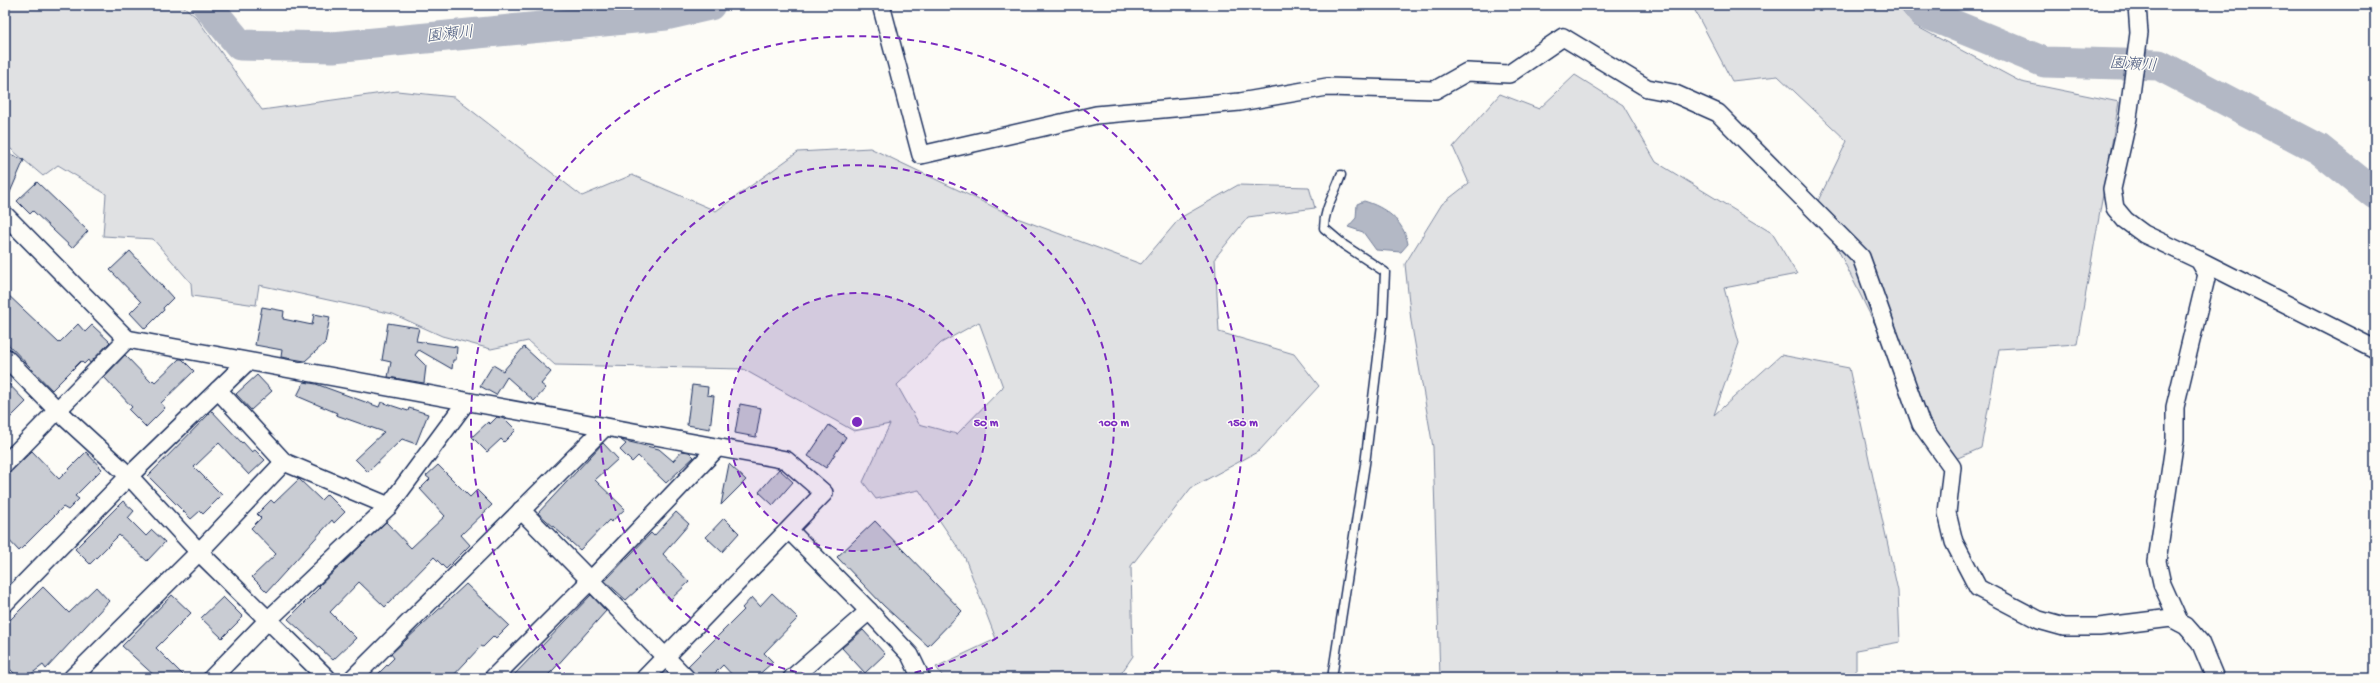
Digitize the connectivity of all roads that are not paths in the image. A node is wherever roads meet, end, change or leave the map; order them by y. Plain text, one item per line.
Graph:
1 (881, 5) edge
2 (2136, 5) edge
3 (1341, 175) dead end
4 (5, 215) edge
5 (2199, 260) junction
6 (127, 339) junction
7 (2375, 349) edge
8 (5, 357) edge
9 (247, 362) junction
10 (218, 390) junction
11 (466, 402) junction
12 (58, 411) junction
13 (604, 428) junction
14 (717, 448) junction
15 (284, 462) junction
16 (5, 464) edge
17 (129, 476) junction
18 (389, 506) junction
19 (521, 510) junction
20 (789, 530) junction
21 (199, 552) junction
22 (590, 581) junction
23 (5, 603) edge
24 (869, 611) junction
25 (268, 620) junction
26 (2179, 622) junction
27 (666, 657) junction
28 (72, 678) edge
29 (212, 678) edge
30 (327, 678) edge
31 (353, 678) edge
32 (493, 678) edge
33 (645, 678) edge
34 (686, 678) edge
35 (792, 678) edge
36 (921, 678) edge
37 (1332, 678) edge
38 (2215, 678) edge

1 - 26 street
2 - 5 street
3 - 37 lane
4 - 6 street
5 - 7 street
5 - 26 street
6 - 9 street
6 - 12 street
8 - 12 street
9 - 10 street
9 - 11 street
10 - 15 street
10 - 17 street
11 - 13 street
11 - 18 street
12 - 16 street
12 - 17 street
13 - 14 street
13 - 19 street
14 - 20 street
14 - 22 street
15 - 18 street
15 - 21 street
17 - 21 street
17 - 23 street
18 - 25 street
19 - 22 street
19 - 31 street
20 - 24 street
20 - 27 street
21 - 25 street
21 - 28 street
22 - 27 street
22 - 32 street
24 - 35 street
24 - 36 street
25 - 29 street
25 - 30 street
26 - 38 street
27 - 33 street
27 - 34 street

